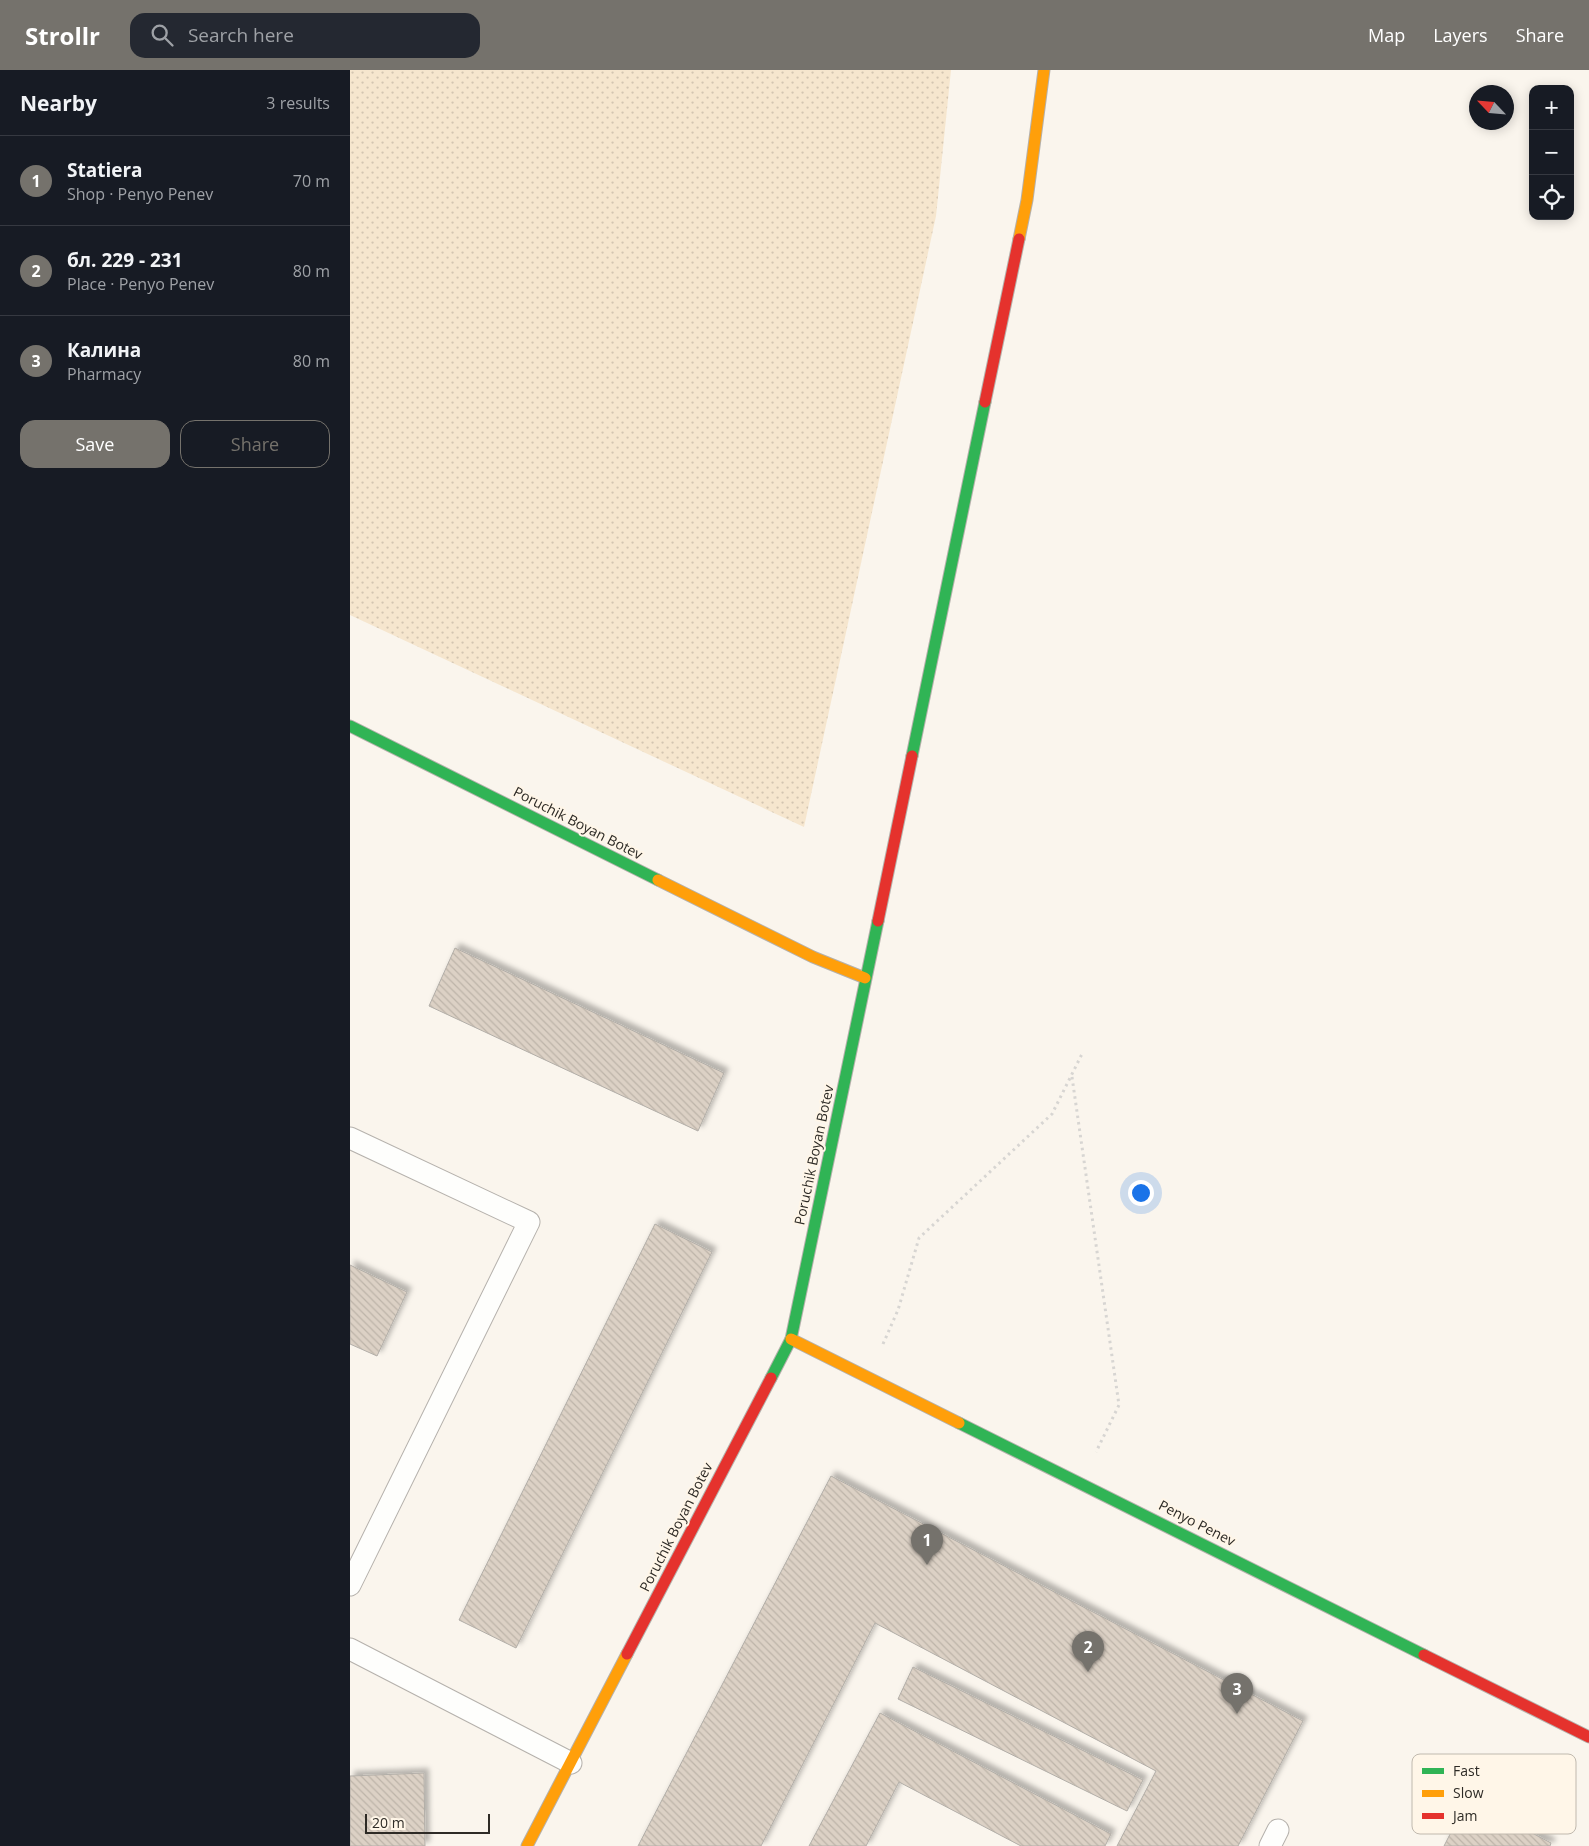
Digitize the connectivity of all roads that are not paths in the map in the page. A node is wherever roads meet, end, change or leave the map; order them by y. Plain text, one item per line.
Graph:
1 (1044, 70) edge
2 (350, 726) edge
3 (865, 978) junction
4 (350, 1138) edge
5 (791, 1339) junction
6 (350, 1585) edge
7 (350, 1649) edge
8 (1589, 1736) edge
9 (571, 1763) junction
10 (527, 1846) edge

1 - 3 street
2 - 3 street, Poruchik Boyan Botev
3 - 5 street, Poruchik Boyan Botev
4 - 6 lane
5 - 8 street, Penyo Penev
5 - 9 street, Poruchik Boyan Botev
7 - 9 lane
9 - 10 street, Poruchik Boyan Botev

